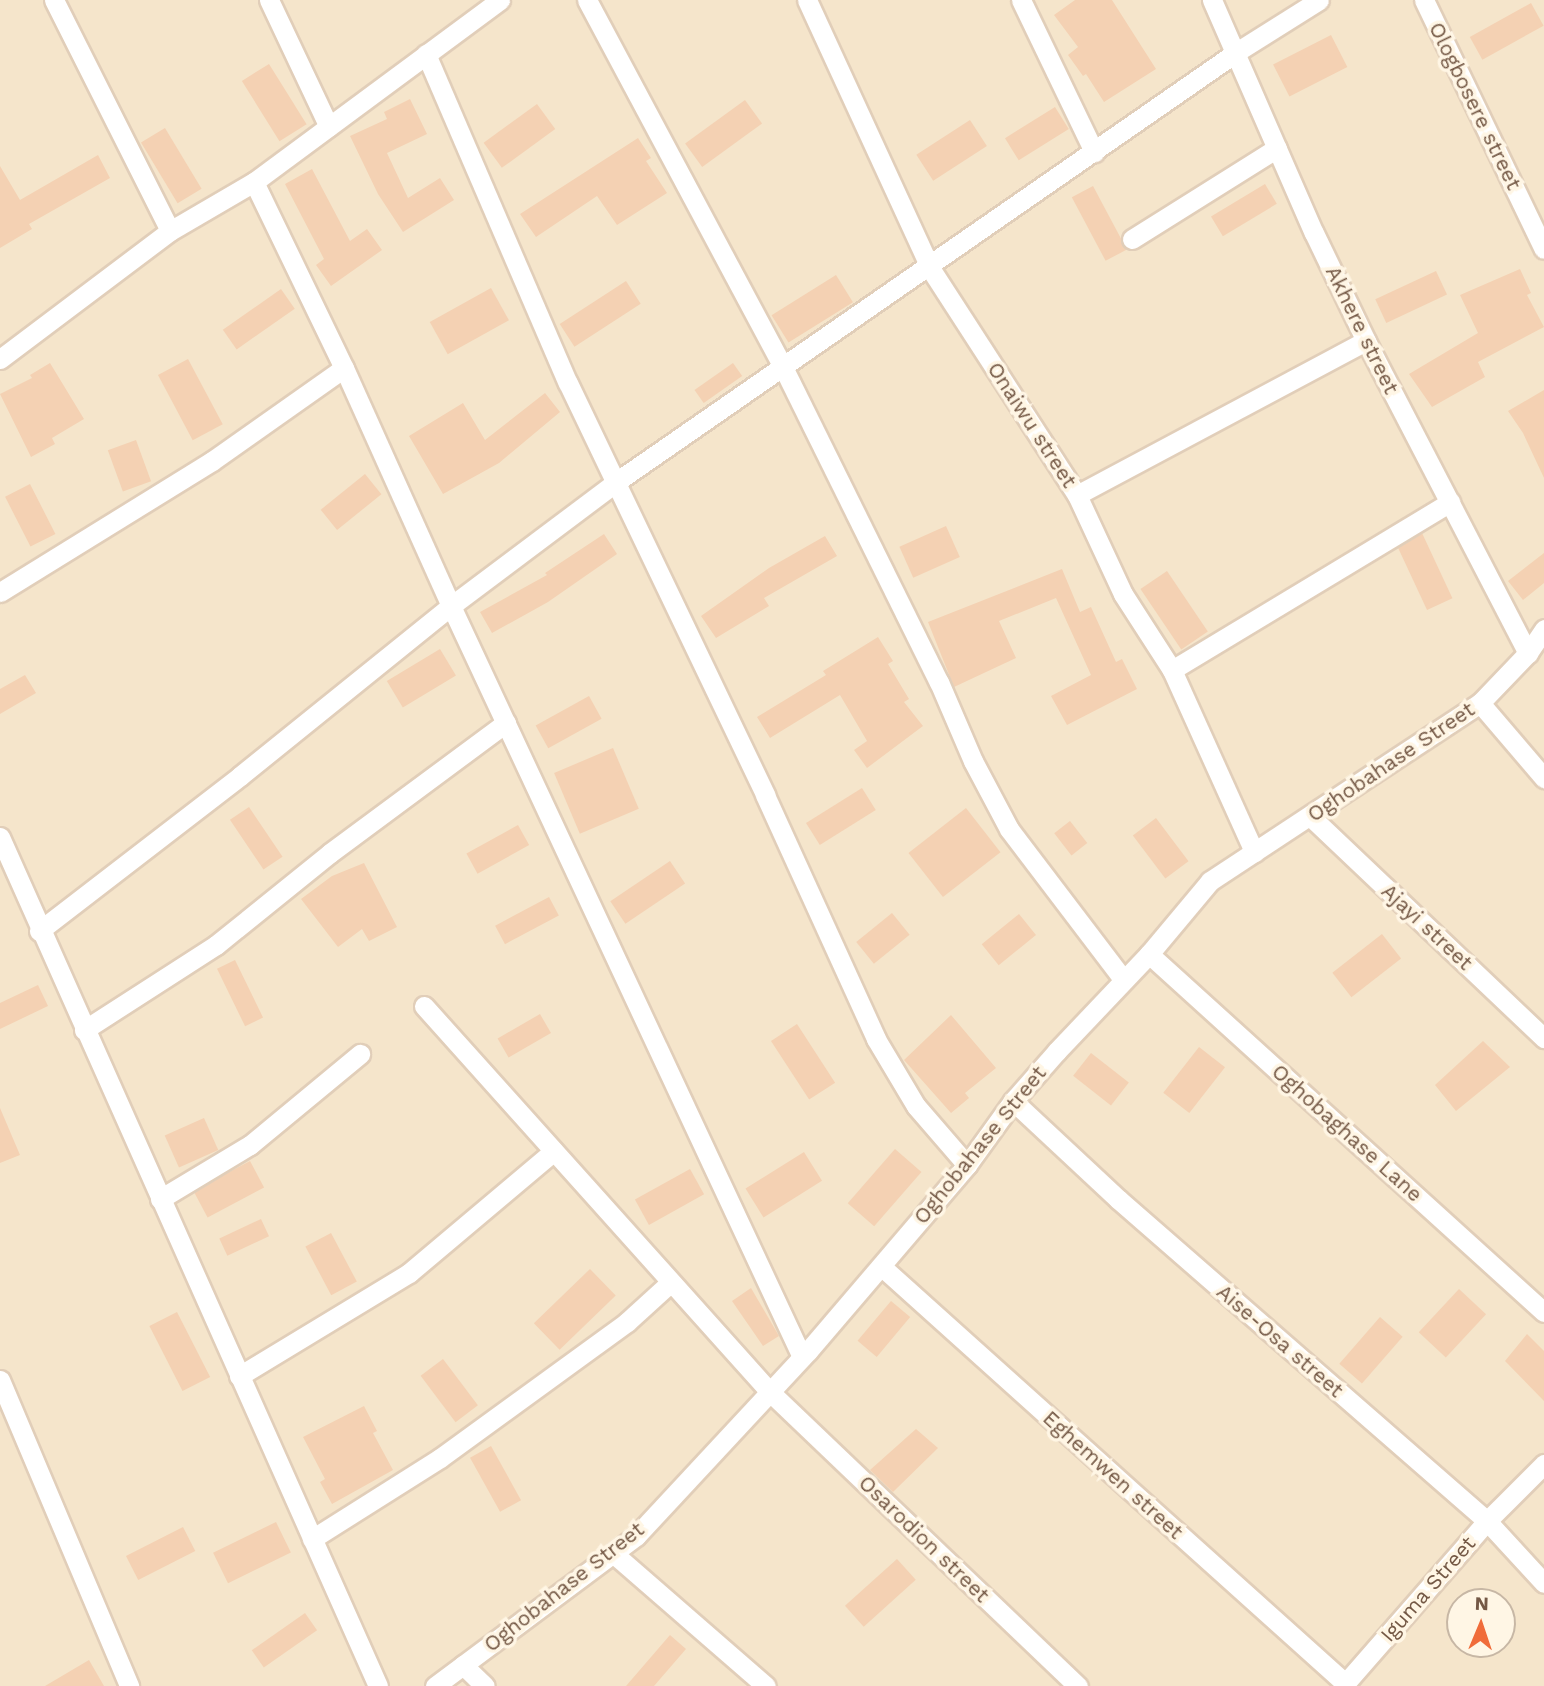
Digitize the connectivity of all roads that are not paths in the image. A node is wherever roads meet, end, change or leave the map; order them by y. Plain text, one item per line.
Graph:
1 (54, 0) edge
2 (270, 0) edge
3 (500, 0) edge
4 (587, 0) edge
5 (807, 0) edge
6 (1021, 0) edge
7 (1212, 0) edge
8 (1319, 0) edge
9 (1424, 0) edge
10 (1235, 53) junction
11 (426, 54) junction
12 (329, 127) junction
13 (1277, 148) junction
14 (1094, 152) junction
15 (254, 182) junction
16 (170, 231) junction
17 (1132, 239) dead end
18 (1544, 249) edge
19 (930, 268) junction
20 (1366, 341) junction
21 (2, 352) edge
22 (783, 367) junction
23 (344, 368) junction
24 (616, 482) junction
25 (1077, 495) junction
26 (1450, 502) junction
27 (0, 592) edge
28 (452, 606) junction
29 (1544, 629) edge
30 (1528, 653) junction
31 (1172, 670) junction
32 (1480, 703) junction
33 (506, 723) junction
34 (1544, 778) edge
35 (1310, 816) junction
36 (0, 836) edge
37 (1254, 852) junction
38 (39, 931) junction
39 (1149, 954) junction
40 (1123, 979) junction
41 (424, 1006) dead end
42 (84, 1030) junction
43 (1544, 1038) edge
44 (360, 1054) dead end
45 (1013, 1101) junction
46 (554, 1151) junction
47 (967, 1166) junction
48 (160, 1199) junction
49 (881, 1266) junction
50 (671, 1282) junction
51 (1544, 1312) edge
52 (802, 1357) junction
53 (239, 1376) junction
54 (0, 1380) edge
55 (770, 1392) junction
56 (1544, 1464) edge
57 (1487, 1521) junction
58 (312, 1539) junction
59 (614, 1554) junction
60 (1544, 1583) edge
61 (463, 1665) junction
62 (1344, 1685) edge
63 (129, 1686) edge
64 (378, 1686) edge
65 (435, 1686) edge
66 (485, 1686) edge
67 (766, 1686) edge
68 (1079, 1686) edge

1 - 16 street
2 - 12 street
3 - 11 street
4 - 22 street
5 - 19 street, Onaiwu street
6 - 14 street
7 - 10 street, Akhere street
8 - 10 street
9 - 18 street, Ologbosere street
10 - 13 street, Akhere street
10 - 14 street
11 - 12 street
11 - 24 street
12 - 15 street
13 - 17 street
13 - 20 street, Akhere street
14 - 19 street
15 - 16 street
15 - 23 street
16 - 21 street
19 - 22 street
19 - 25 street, Onaiwu street
20 - 25 street
20 - 26 street, Akhere street
22 - 24 street
22 - 40 street
23 - 27 street
23 - 28 street
24 - 28 street
24 - 47 street
25 - 31 street, Onaiwu street
26 - 30 street, Akhere street
26 - 31 street
28 - 33 street
28 - 38 street
29 - 30 street, Oghobahase Street
30 - 32 street, Oghobahase Street
31 - 37 street, Onaiwu street
32 - 34 street
32 - 35 street, Oghobahase Street
33 - 42 street
33 - 52 street
35 - 37 street, Oghobahase Street
35 - 43 street, Ajayi street
36 - 38 street
37 - 39 street, Oghobahase Street
38 - 42 street
39 - 40 street, Oghobahase Street
39 - 51 street, Oghobaghase Lane
40 - 45 street, Oghobahase Street
41 - 46 street, Osarodion street
42 - 48 street
44 - 48 street
45 - 47 street, Oghobahase Street
45 - 57 street, Aise-Osa street
46 - 50 street, Osarodion street
46 - 53 street
47 - 49 street, Oghobahase Street
48 - 53 street
49 - 52 street, Oghobahase Street
49 - 62 street, Eghemwen street
50 - 55 street, Osarodion street
50 - 58 street
52 - 55 street, Oghobahase Street
53 - 58 street
54 - 63 street
55 - 59 street, Oghobahase Street
55 - 68 street, Osarodion street
56 - 57 street, Iguma Street
57 - 60 street, Aise-Osa street
57 - 62 street, Iguma Street
58 - 64 street
59 - 61 street, Oghobahase Street
59 - 67 street
61 - 65 street, Oghobahase Street
61 - 66 street

